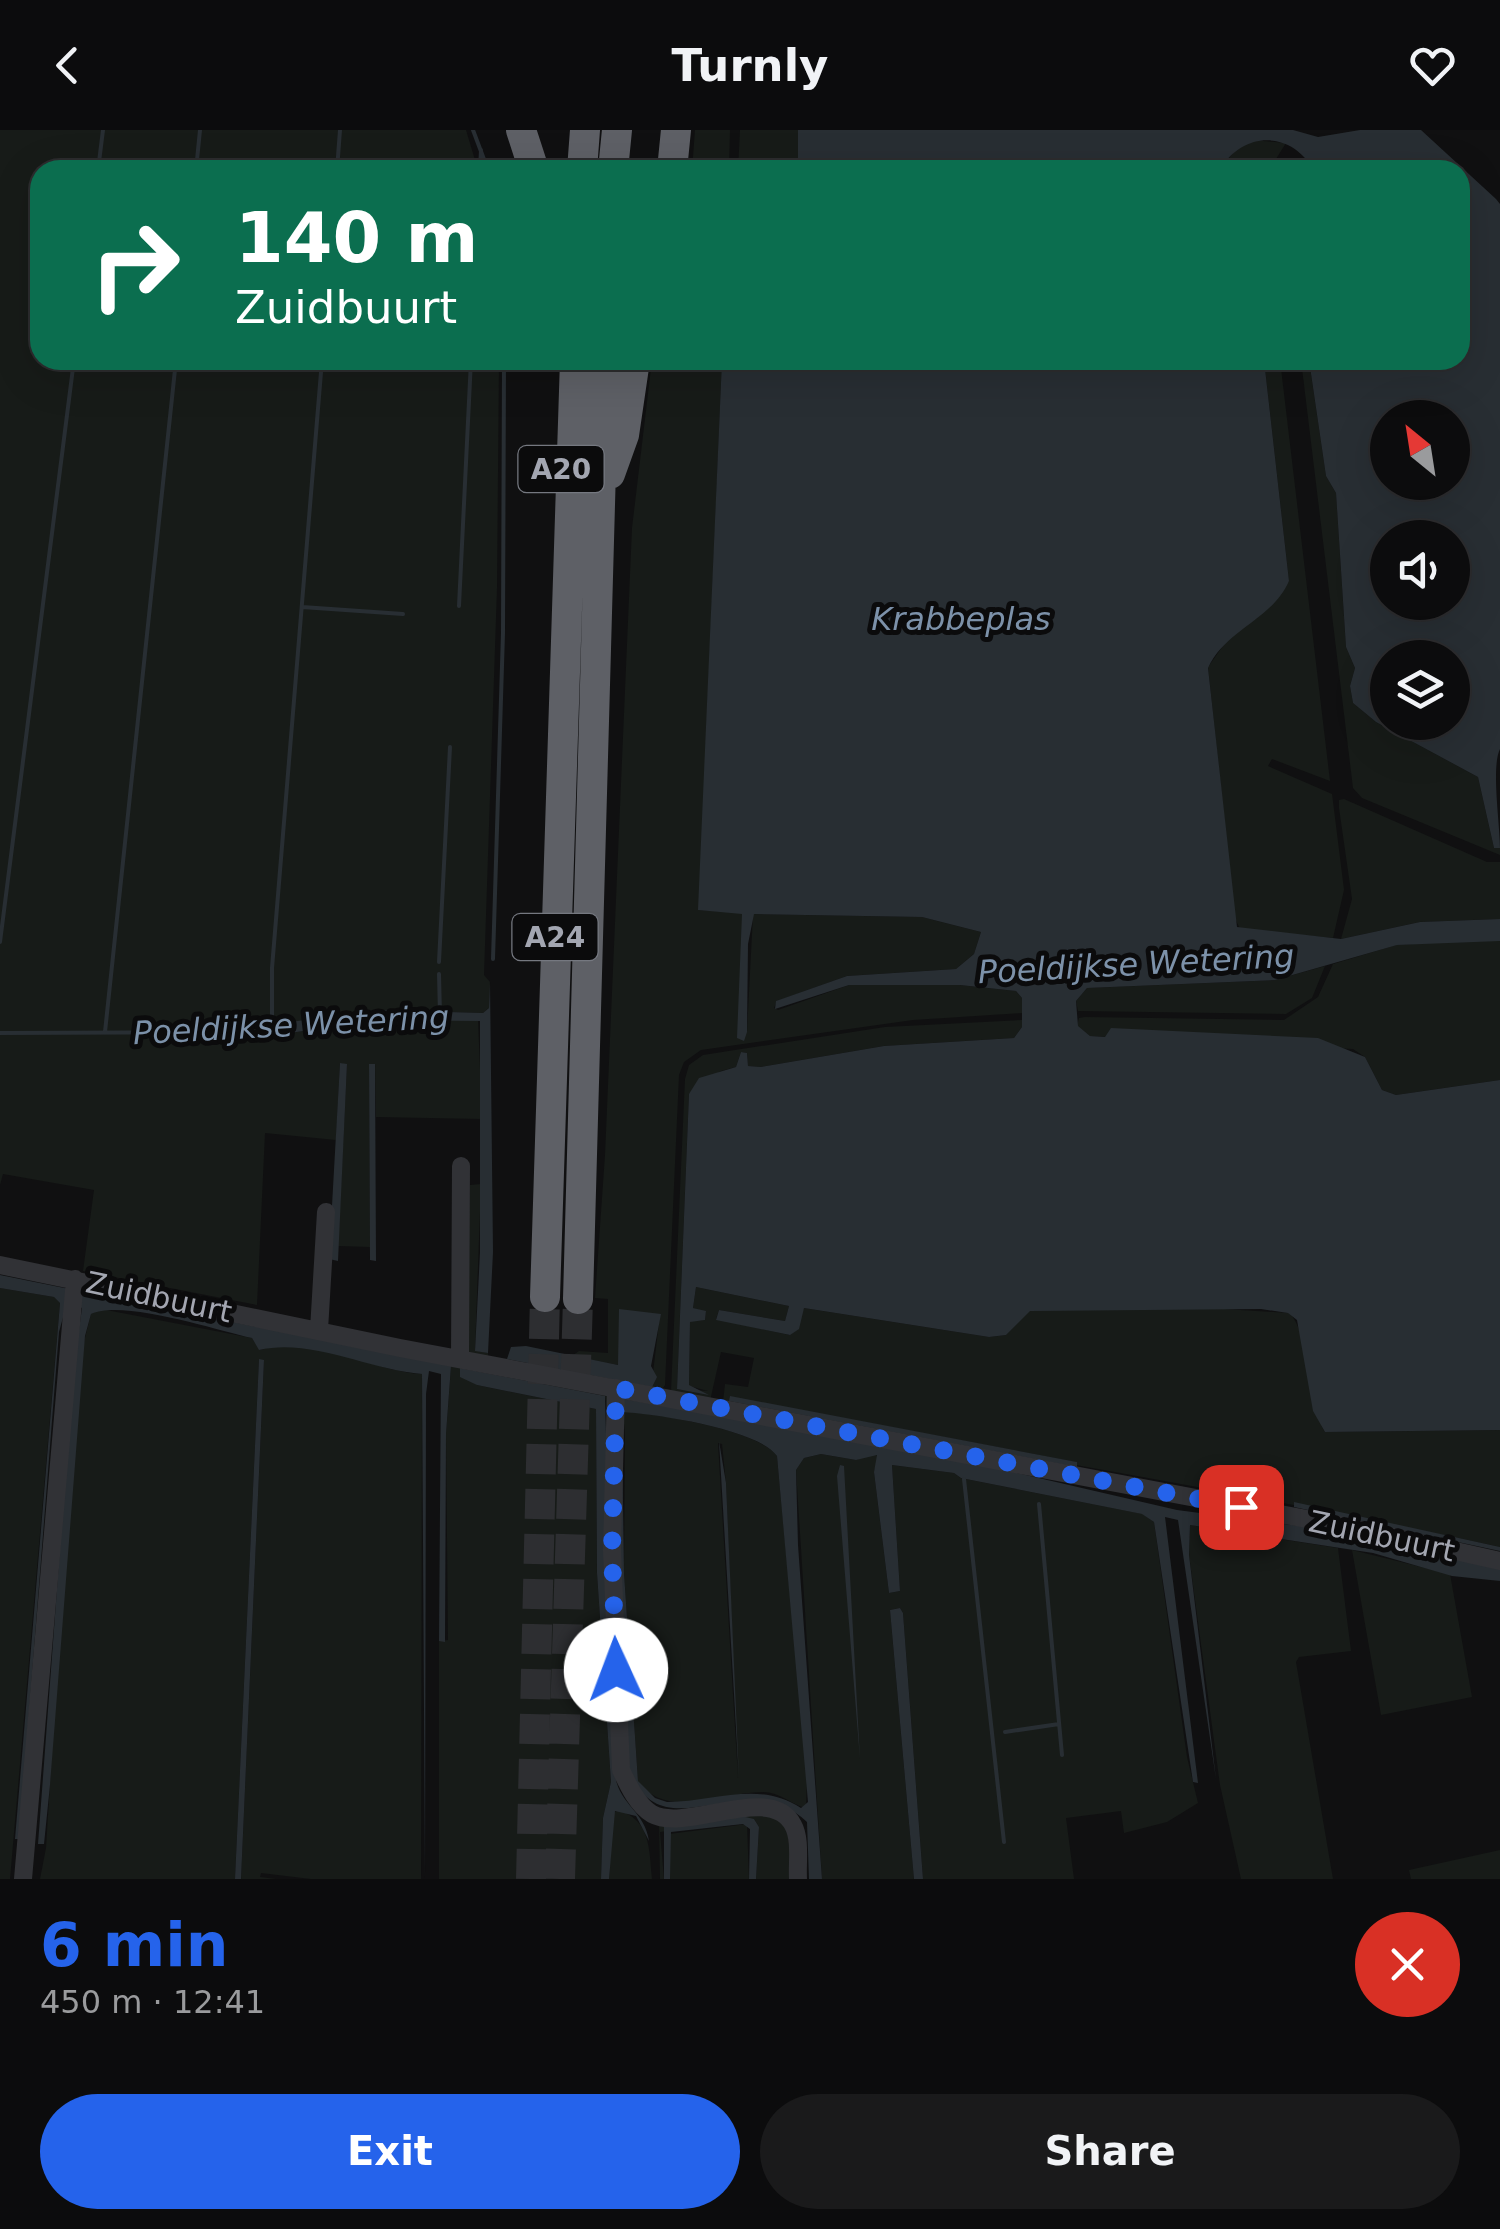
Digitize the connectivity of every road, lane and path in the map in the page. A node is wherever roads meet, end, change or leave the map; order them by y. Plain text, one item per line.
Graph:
1 (522, 130) edge
2 (585, 130) edge
3 (618, 130) edge
4 (676, 130) edge
5 (531, 160) edge
6 (583, 160) edge
7 (614, 160) edge
8 (673, 160) edge
9 (558, 370) edge
10 (575, 370) edge
11 (604, 370) edge
12 (634, 370) edge
13 (601, 500) junction
14 (565, 577) junction
15 (461, 1166) dead end
16 (326, 1212) dead end
17 (0, 1265) edge
18 (76, 1280) junction
19 (545, 1297) tunnel mouth
20 (578, 1299) tunnel mouth
21 (318, 1330) junction
22 (460, 1358) junction
23 (616, 1388) junction
24 (1500, 1561) edge
25 (23, 1879) edge
26 (798, 1879) edge

1 - 5 highway
2 - 6 highway
3 - 7 highway
4 - 8 highway
9 - 14 highway, A20
10 - 14 highway, A24
11 - 13 highway, A24
12 - 13 highway, A24
13 - 20 highway, A24
14 - 19 highway, A24
15 - 22 street
16 - 21 street
17 - 18 street, Zuidbuurt
18 - 21 street, Zuidbuurt
18 - 25 street
21 - 22 street, Zuidbuurt
22 - 23 street, Zuidbuurt
23 - 24 street, Zuidbuurt
23 - 26 street

